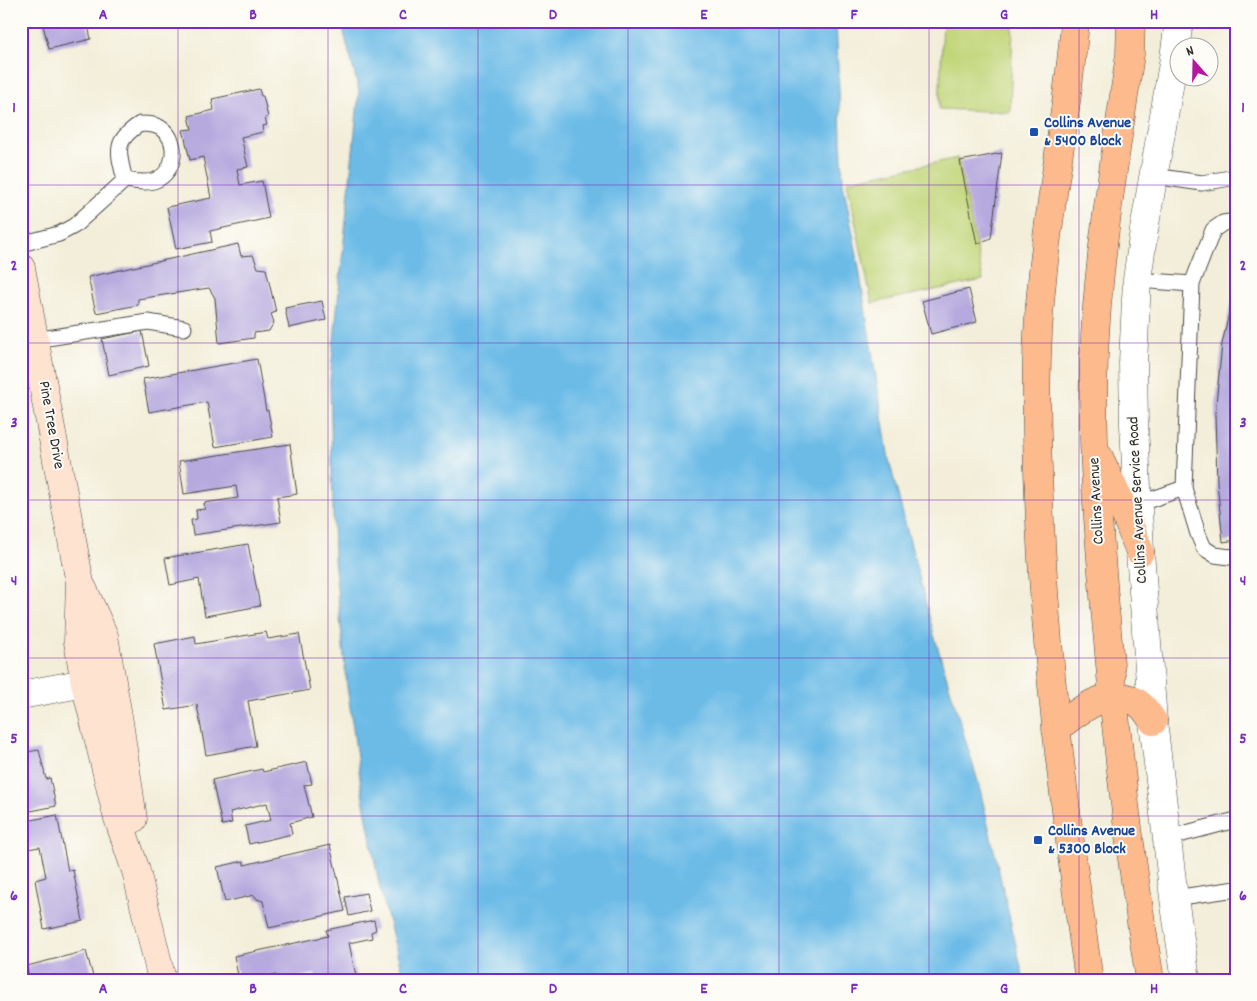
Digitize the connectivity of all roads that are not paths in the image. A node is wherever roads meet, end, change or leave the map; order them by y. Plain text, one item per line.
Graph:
1 (1075, 21) edge
2 (1131, 21) edge
3 (1144, 21) edge
4 (1178, 21) edge
5 (1130, 54) junction
6 (1153, 176) junction
7 (1236, 177) edge
8 (125, 180) dead end
9 (1236, 221) edge
10 (21, 244) edge
11 (21, 268) edge
12 (1138, 280) junction
13 (1192, 284) junction
14 (184, 328) dead end
15 (35, 340) junction
16 (1094, 445) junction
17 (1184, 488) junction
18 (1138, 504) junction
19 (1140, 552) junction
20 (1236, 556) edge
21 (80, 583) junction
22 (85, 683) junction
23 (21, 696) edge
24 (1113, 698) junction
25 (1153, 721) junction
26 (1056, 729) junction
27 (1236, 820) edge
28 (1167, 838) junction
29 (136, 871) junction
30 (1236, 889) edge
31 (1174, 898) junction
32 (162, 980) edge
33 (1089, 980) edge
34 (1150, 980) edge
35 (1186, 980) edge

1 - 26 main road
2 - 5 main road, Collins Avenue
3 - 5 main road
4 - 6 street, Collins Avenue Service Road
5 - 16 main road, Collins Avenue
6 - 7 lane
6 - 12 street, Collins Avenue Service Road
8 - 10 lane
9 - 13 lane
11 - 15 main road, Pine Tree Drive
12 - 13 lane
12 - 18 street, Collins Avenue Service Road
13 - 17 lane
14 - 15 lane
15 - 21 main road, Pine Tree Drive
16 - 19 main road
16 - 24 main road, Collins Avenue
17 - 18 lane
17 - 20 lane
18 - 19 street, Collins Avenue Service Road
19 - 25 street, Collins Avenue Service Road
21 - 22 main road, Pine Tree Drive
21 - 29 main road, Pine Tree Drive
22 - 23 street
22 - 29 main road, Pine Tree Drive
24 - 25 main road
24 - 26 main road
24 - 34 main road, Collins Avenue
25 - 28 street, Collins Avenue Service Road
26 - 33 main road
27 - 28 lane
28 - 31 street, Collins Avenue Service Road
29 - 32 main road, Pine Tree Drive
30 - 31 lane
31 - 35 street, Collins Avenue Service Road

